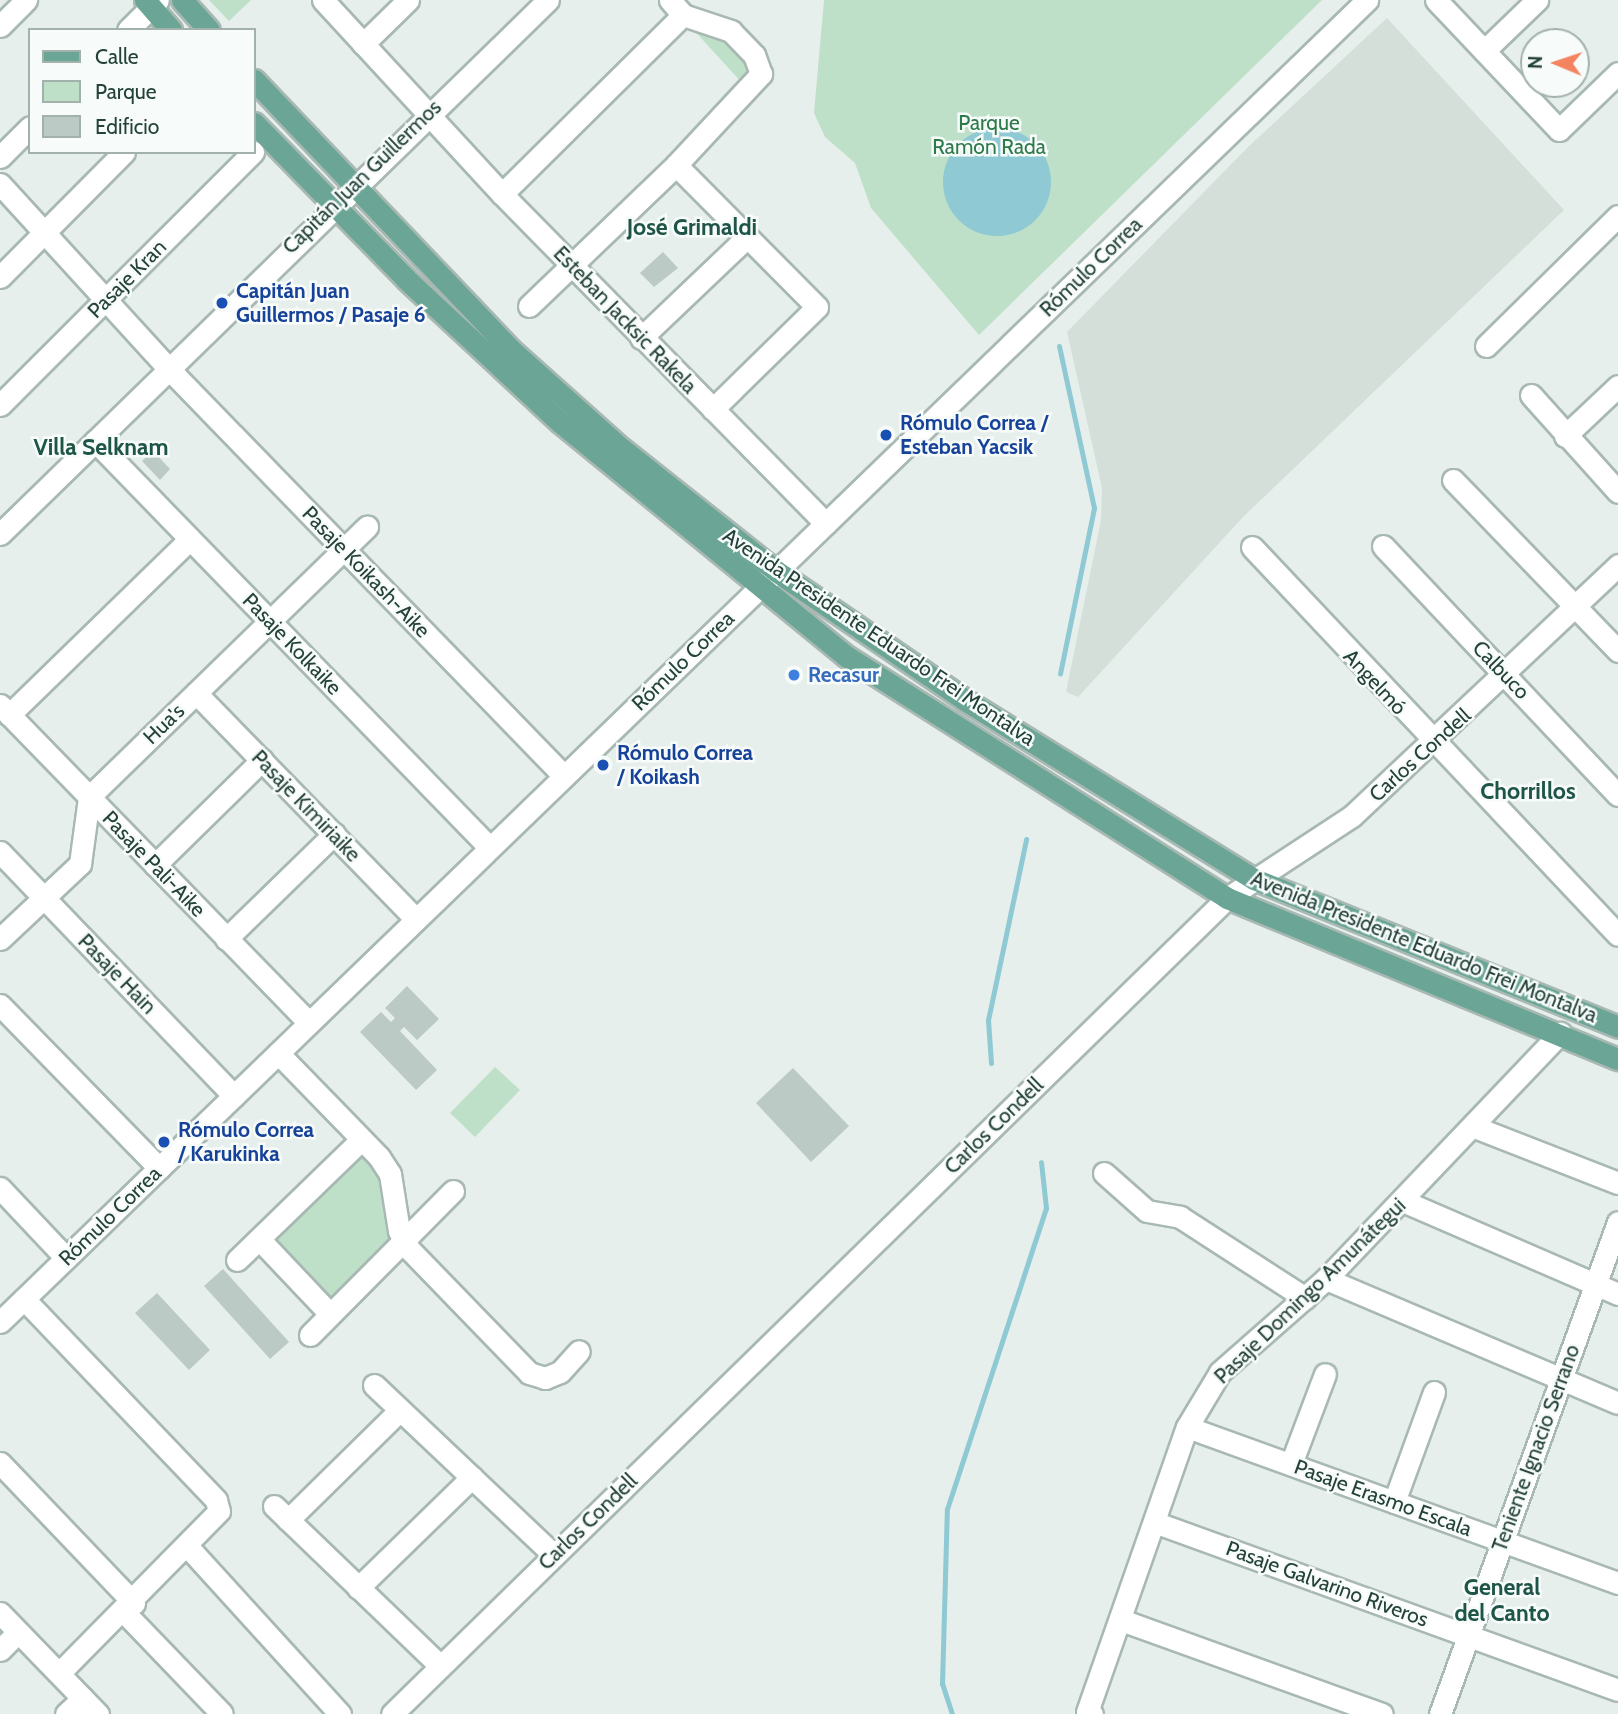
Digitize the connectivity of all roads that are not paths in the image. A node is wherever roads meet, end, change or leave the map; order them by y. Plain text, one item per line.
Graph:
1 (26, 0) edge
2 (182, 0) edge
3 (323, 0) edge
4 (408, 0) edge
5 (548, 0) edge
6 (1367, 0) edge
7 (1436, 0) edge
8 (1537, 0) edge
9 (151, 2) edge
10 (677, 7) edge
11 (0, 26) edge
12 (130, 28) edge
13 (170, 28) edge
14 (207, 28) edge
15 (363, 44) junction
16 (1484, 51) junction
17 (1618, 73) edge
18 (256, 82) edge
19 (427, 115) junction
20 (28, 129) edge
21 (257, 141) edge
22 (122, 154) edge
23 (245, 154) edge
24 (0, 157) edge
25 (677, 165) junction
26 (0, 184) edge
27 (350, 187) junction
28 (502, 194) junction
29 (332, 206) junction
30 (1618, 216) edge
31 (45, 233) junction
32 (747, 237) junction
33 (572, 265) junction
34 (0, 277) edge
35 (106, 300) junction
36 (528, 306) dead end
37 (641, 338) junction
38 (1486, 345) dead end
39 (168, 368) junction
40 (1618, 386) edge
41 (1531, 395) dead end
42 (0, 405) edge
43 (713, 409) junction
44 (1564, 436) junction
45 (95, 440) junction
46 (1453, 480) dead end
47 (1618, 492) edge
48 (826, 524) junction
49 (366, 527) dead end
50 (1, 531) edge
51 (190, 539) junction
52 (1383, 546) dead end
53 (1252, 547) dead end
54 (344, 549) junction
55 (1618, 565) edge
56 (776, 571) junction
57 (758, 589) junction
58 (1575, 607) junction
59 (270, 621) junction
60 (1618, 651) edge
61 (1506, 674) junction
62 (196, 692) junction
63 (5, 710) edge
64 (1433, 745) junction
65 (262, 760) junction
66 (564, 776) junction
67 (1618, 795) edge
68 (89, 797) junction
69 (334, 834) junction
70 (490, 848) junction
71 (0, 852) edge
72 (155, 864) junction
73 (1254, 879) junction
74 (44, 898) junction
75 (1227, 898) junction
76 (416, 919) junction
77 (1618, 934) edge
78 (0, 939) edge
79 (226, 939) junction
80 (0, 1005) edge
81 (309, 1023) junction
82 (1618, 1027) edge
83 (1560, 1033) junction
84 (278, 1053) junction
85 (1618, 1059) edge
86 (234, 1096) junction
87 (1477, 1128) junction
88 (361, 1140) junction
89 (159, 1168) junction
90 (1104, 1174) dead end
91 (1618, 1183) edge
92 (0, 1188) edge
93 (453, 1191) dead end
94 (1403, 1201) junction
95 (1618, 1222) edge
96 (403, 1240) junction
97 (261, 1241) junction
98 (66, 1258) junction
99 (237, 1260) dead end
100 (1326, 1279) junction
101 (1596, 1285) junction
102 (1618, 1294) edge
103 (24, 1298) junction
104 (1306, 1298) junction
105 (330, 1314) junction
106 (0, 1322) edge
107 (310, 1335) dead end
108 (579, 1351) dead end
109 (1325, 1374) dead end
110 (1562, 1379) junction
111 (374, 1385) dead end
112 (1434, 1392) dead end
113 (1618, 1403) edge
114 (400, 1410) junction
115 (1187, 1427) junction
116 (0, 1463) edge
117 (1291, 1464) junction
118 (472, 1477) junction
119 (1394, 1502) junction
120 (1154, 1522) junction
121 (1503, 1541) junction
122 (188, 1547) junction
123 (554, 1555) junction
124 (1618, 1583) edge
125 (358, 1588) junction
126 (129, 1607) junction
127 (0, 1613) edge
128 (1121, 1620) junction
129 (18, 1632) junction
130 (1468, 1636) junction
131 (0, 1650) edge
132 (440, 1666) junction
133 (58, 1673) junction
134 (1618, 1690) edge
135 (83, 1698) junction
136 (1089, 1713) edge
137 (66, 1714) edge
138 (98, 1714) edge
139 (222, 1714) edge
140 (340, 1714) edge
141 (392, 1714) edge
142 (1382, 1714) edge
143 (1440, 1714) edge

1 - 11 street
2 - 14 main road
3 - 15 street, Esteban Jacksic Rakela
4 - 15 street
5 - 19 street, Capitán Juan Guillermos
6 - 48 street, Rómulo Correa
7 - 16 street
8 - 16 street
9 - 12 street
9 - 13 main road
10 - 25 street
10 - 28 street
15 - 19 street, Esteban Jacksic Rakela
16 - 17 street
18 - 27 main road, Avenida Presidente Eduardo Frei Montalva
19 - 27 street, Capitán Juan Guillermos
19 - 28 street, Esteban Jacksic Rakela
20 - 24 street
21 - 29 main road, Avenida Presidente Eduardo Frei Montalva
22 - 31 street
23 - 35 street, Pasaje Kran
25 - 32 street
25 - 33 street
26 - 31 street, Pasaje Koikash-Aike
27 - 29 street, Capitán Juan Guillermos
27 - 56 main road, Avenida Presidente Eduardo Frei Montalva
28 - 33 street, Esteban Jacksic Rakela
29 - 39 street, Capitán Juan Guillermos
29 - 57 main road, Avenida Presidente Eduardo Frei Montalva
30 - 38 street
31 - 34 street
31 - 35 street, Pasaje Koikash-Aike
32 - 37 street
32 - 43 street
33 - 36 street
33 - 37 street, Esteban Jacksic Rakela
35 - 39 street, Pasaje Koikash-Aike
35 - 42 street, Pasaje Kran
37 - 43 street, Esteban Jacksic Rakela
39 - 45 street, Capitán Juan Guillermos
39 - 54 street, Pasaje Koikash-Aike
40 - 44 street
41 - 44 street
43 - 48 street, Esteban Jacksic Rakela
44 - 47 street
45 - 50 street, Capitán Juan Guillermos
45 - 51 street, Pasaje Kolkaike
46 - 58 street
48 - 56 street, Rómulo Correa
49 - 54 street, Hua's
51 - 59 street, Pasaje Kolkaike
51 - 63 street
52 - 61 street, Calbuco
53 - 64 street, Angelmó
54 - 59 street, Hua's
54 - 66 street, Pasaje Koikash-Aike
55 - 58 street, Carlos Condell
56 - 57 street, Rómulo Correa
56 - 73 main road, Avenida Presidente Eduardo Frei Montalva
57 - 66 street, Rómulo Correa
57 - 75 main road, Avenida Presidente Eduardo Frei Montalva
58 - 60 street
58 - 61 street, Carlos Condell
59 - 62 street, Hua's
59 - 70 street, Pasaje Kolkaike
61 - 64 street, Carlos Condell
61 - 67 street, Calbuco
62 - 65 street, Pasaje Kimiriaike
62 - 68 street, Hua's
63 - 68 street, Pasaje Pali-Aike
64 - 73 street, Carlos Condell
64 - 77 street, Angelmó
65 - 69 street, Pasaje Kimiriaike
65 - 72 street
66 - 70 street, Rómulo Correa
68 - 72 street, Pasaje Pali-Aike
68 - 74 street
69 - 76 street, Pasaje Kimiriaike
69 - 79 street
70 - 76 street, Rómulo Correa
71 - 74 street, Pasaje Hain
72 - 79 street, Pasaje Pali-Aike
73 - 75 street, Carlos Condell
73 - 82 main road, Avenida Presidente Eduardo Frei Montalva
74 - 78 street
74 - 86 street, Pasaje Hain
75 - 83 main road, Avenida Presidente Eduardo Frei Montalva
75 - 123 street, Carlos Condell
76 - 81 street, Rómulo Correa
79 - 81 street, Pasaje Pali-Aike
80 - 89 street
81 - 84 street, Rómulo Correa
83 - 85 main road, Avenida Presidente Eduardo Frei Montalva
83 - 87 street, Pasaje Domingo Amunátegui
84 - 86 street, Rómulo Correa
84 - 88 street
86 - 89 street, Rómulo Correa
87 - 91 street
87 - 94 street, Pasaje Domingo Amunátegui
88 - 96 street
88 - 97 street
89 - 98 street, Rómulo Correa
90 - 104 street
92 - 98 street
93 - 96 street
94 - 100 street, Pasaje Domingo Amunátegui
94 - 101 street
95 - 101 street, Teniente Ignacio Serrano
96 - 105 street
96 - 108 street
97 - 99 street
97 - 105 street
98 - 103 street, Rómulo Correa
100 - 104 street, Pasaje Domingo Amunátegui
100 - 110 street
101 - 102 street
101 - 110 street, Teniente Ignacio Serrano
103 - 106 street, Rómulo Correa
103 - 122 street
104 - 115 street, Pasaje Domingo Amunátegui
105 - 107 street
109 - 117 street
110 - 113 street
110 - 121 street, Teniente Ignacio Serrano
111 - 114 street
112 - 119 street
114 - 118 street
114 - 125 street
115 - 117 street, Pasaje Erasmo Escala
115 - 120 street, Pasaje Domingo Amunátegui
116 - 126 street
117 - 119 street, Pasaje Erasmo Escala
118 - 123 street
118 - 125 street
119 - 121 street, Pasaje Erasmo Escala
120 - 128 street, Pasaje Domingo Amunátegui
120 - 130 street, Pasaje Galvarino Riveros
121 - 124 street, Pasaje Erasmo Escala
121 - 130 street, Teniente Ignacio Serrano
122 - 126 street
122 - 140 street
123 - 132 street, Carlos Condell
125 - 132 street
126 - 133 street
126 - 139 street
127 - 129 street
128 - 136 street, Pasaje Domingo Amunátegui
128 - 142 street
129 - 131 street
129 - 133 street
130 - 134 street, Pasaje Galvarino Riveros
130 - 143 street, Teniente Ignacio Serrano
132 - 141 street, Carlos Condell
133 - 135 street
135 - 137 street
135 - 138 street

